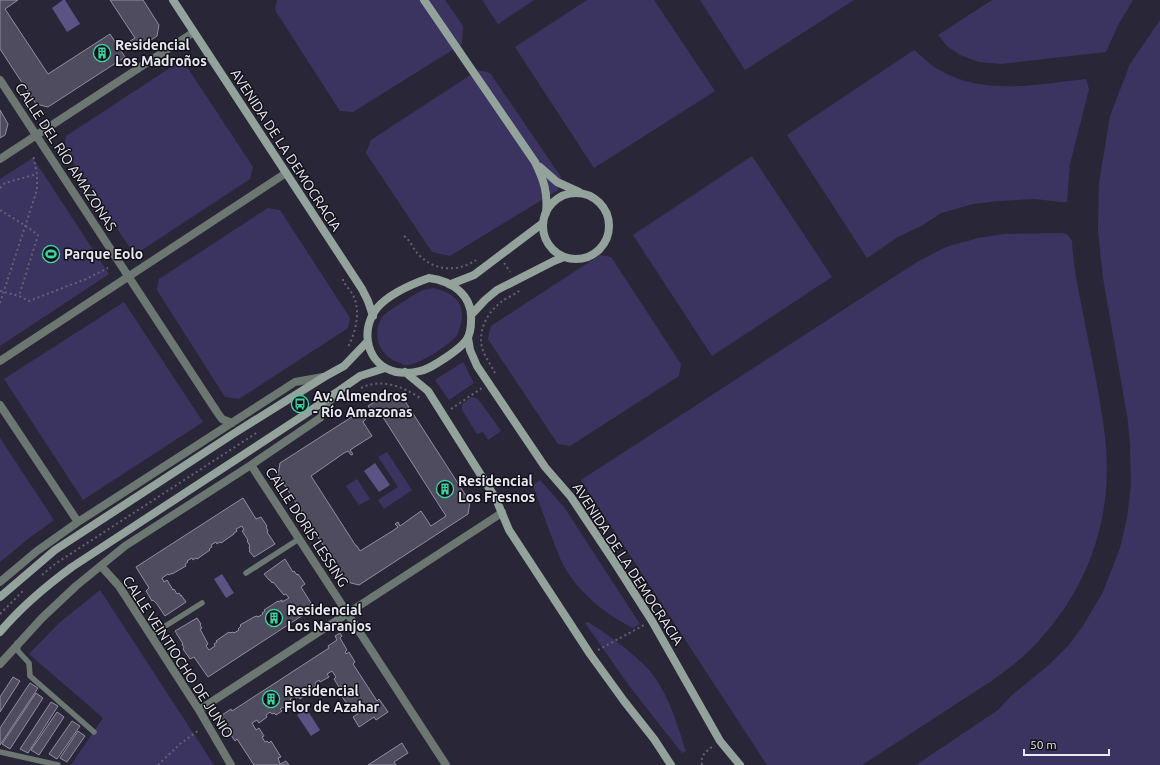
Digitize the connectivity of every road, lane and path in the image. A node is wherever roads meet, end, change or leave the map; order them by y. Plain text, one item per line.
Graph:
1 (173, 0) edge
2 (424, 0) edge
3 (194, 32) junction
4 (0, 80) edge
5 (36, 135) junction
6 (33, 155) dead end
7 (0, 159) edge
8 (535, 162) junction
9 (37, 174) junction
10 (286, 174) junction
11 (0, 188) edge
12 (582, 193) junction
13 (0, 210) edge
14 (546, 213) junction
15 (543, 223) junction
16 (26, 226) junction
17 (564, 257) junction
18 (108, 268) dead end
19 (350, 270) junction
20 (129, 277) junction
21 (451, 284) junction
22 (0, 291) edge
23 (4, 291) junction
24 (19, 296) junction
25 (0, 303) edge
26 (472, 314) junction
27 (373, 316) junction
28 (468, 338) junction
29 (368, 342) junction
30 (346, 350) dead end
31 (0, 361) edge
32 (385, 368) junction
33 (406, 372) junction
34 (324, 377) junction
35 (334, 394) junction
36 (0, 405) edge
37 (232, 423) junction
38 (251, 465) junction
39 (153, 486) junction
40 (132, 487) junction
41 (159, 510) junction
42 (502, 512) junction
43 (78, 522) junction
44 (151, 529) junction
45 (299, 539) junction
46 (33, 554) junction
47 (101, 566) junction
48 (29, 572) junction
49 (246, 573) dead end
50 (0, 582) edge
51 (0, 597) edge
52 (202, 603) dead end
53 (348, 613) junction
54 (652, 621) junction
55 (0, 632) edge
56 (151, 635) junction
57 (17, 643) junction
58 (590, 654) junction
59 (0, 664) edge
60 (199, 710) junction
61 (198, 730) dead end
62 (94, 732) dead end
63 (720, 741) junction
64 (0, 752) edge
65 (58, 765) edge
66 (158, 765) edge
67 (231, 765) edge
68 (446, 765) edge
69 (672, 765) edge
70 (702, 765) edge
71 (740, 765) edge

1 - 3 street, AVENIDA DE LA DEMOCRACIA
2 - 8 street
3 - 5 street
3 - 10 street, AVENIDA DE LA DEMOCRACIA
4 - 5 street, CALLE DEL RÍO AMAZONAS
5 - 7 street
5 - 20 street, CALLE DEL RÍO AMAZONAS
6 - 9 path
8 - 12 street
8 - 14 street
9 - 11 path
9 - 16 path
10 - 19 street, AVENIDA DE LA DEMOCRACIA
10 - 20 street
12 - 14 street
12 - 17 street
13 - 16 path
14 - 15 street
15 - 17 street
15 - 21 street
16 - 23 path
16 - 24 path
17 - 26 street
18 - 24 path
19 - 27 street, AVENIDA DE LA DEMOCRACIA
19 - 30 path
20 - 31 street
20 - 37 street, CALLE DEL RÍO AMAZONAS
21 - 26 street
21 - 27 street
22 - 23 path
23 - 24 path
23 - 25 path
26 - 28 street
27 - 29 street
28 - 33 street
28 - 54 street, AVENIDA DE LA DEMOCRACIA
29 - 32 street
29 - 34 street
32 - 33 street
32 - 35 street
33 - 42 street
34 - 37 street
34 - 39 street
35 - 38 street
35 - 41 street
36 - 43 street
37 - 40 street
38 - 44 street
38 - 45 street, CALLE DORIS LESSING
39 - 40 street
39 - 48 street
40 - 43 street
41 - 44 street
41 - 55 street
42 - 53 street
42 - 58 street
43 - 46 street
44 - 47 street
45 - 49 lane
45 - 53 street, CALLE DORIS LESSING
46 - 48 street
46 - 50 street
47 - 56 street, CALLE VEINTIOCHO DE JUNIO
47 - 57 street
48 - 51 street
52 - 56 lane
53 - 60 street
53 - 68 street, CALLE DORIS LESSING
54 - 58 path
54 - 63 street, AVENIDA DE LA DEMOCRACIA
56 - 60 street, CALLE VEINTIOCHO DE JUNIO
57 - 59 street
57 - 62 lane
58 - 69 street
60 - 67 street, CALLE VEINTIOCHO DE JUNIO
61 - 66 path
63 - 70 path
63 - 71 street, AVENIDA DE LA DEMOCRACIA
64 - 65 lane

